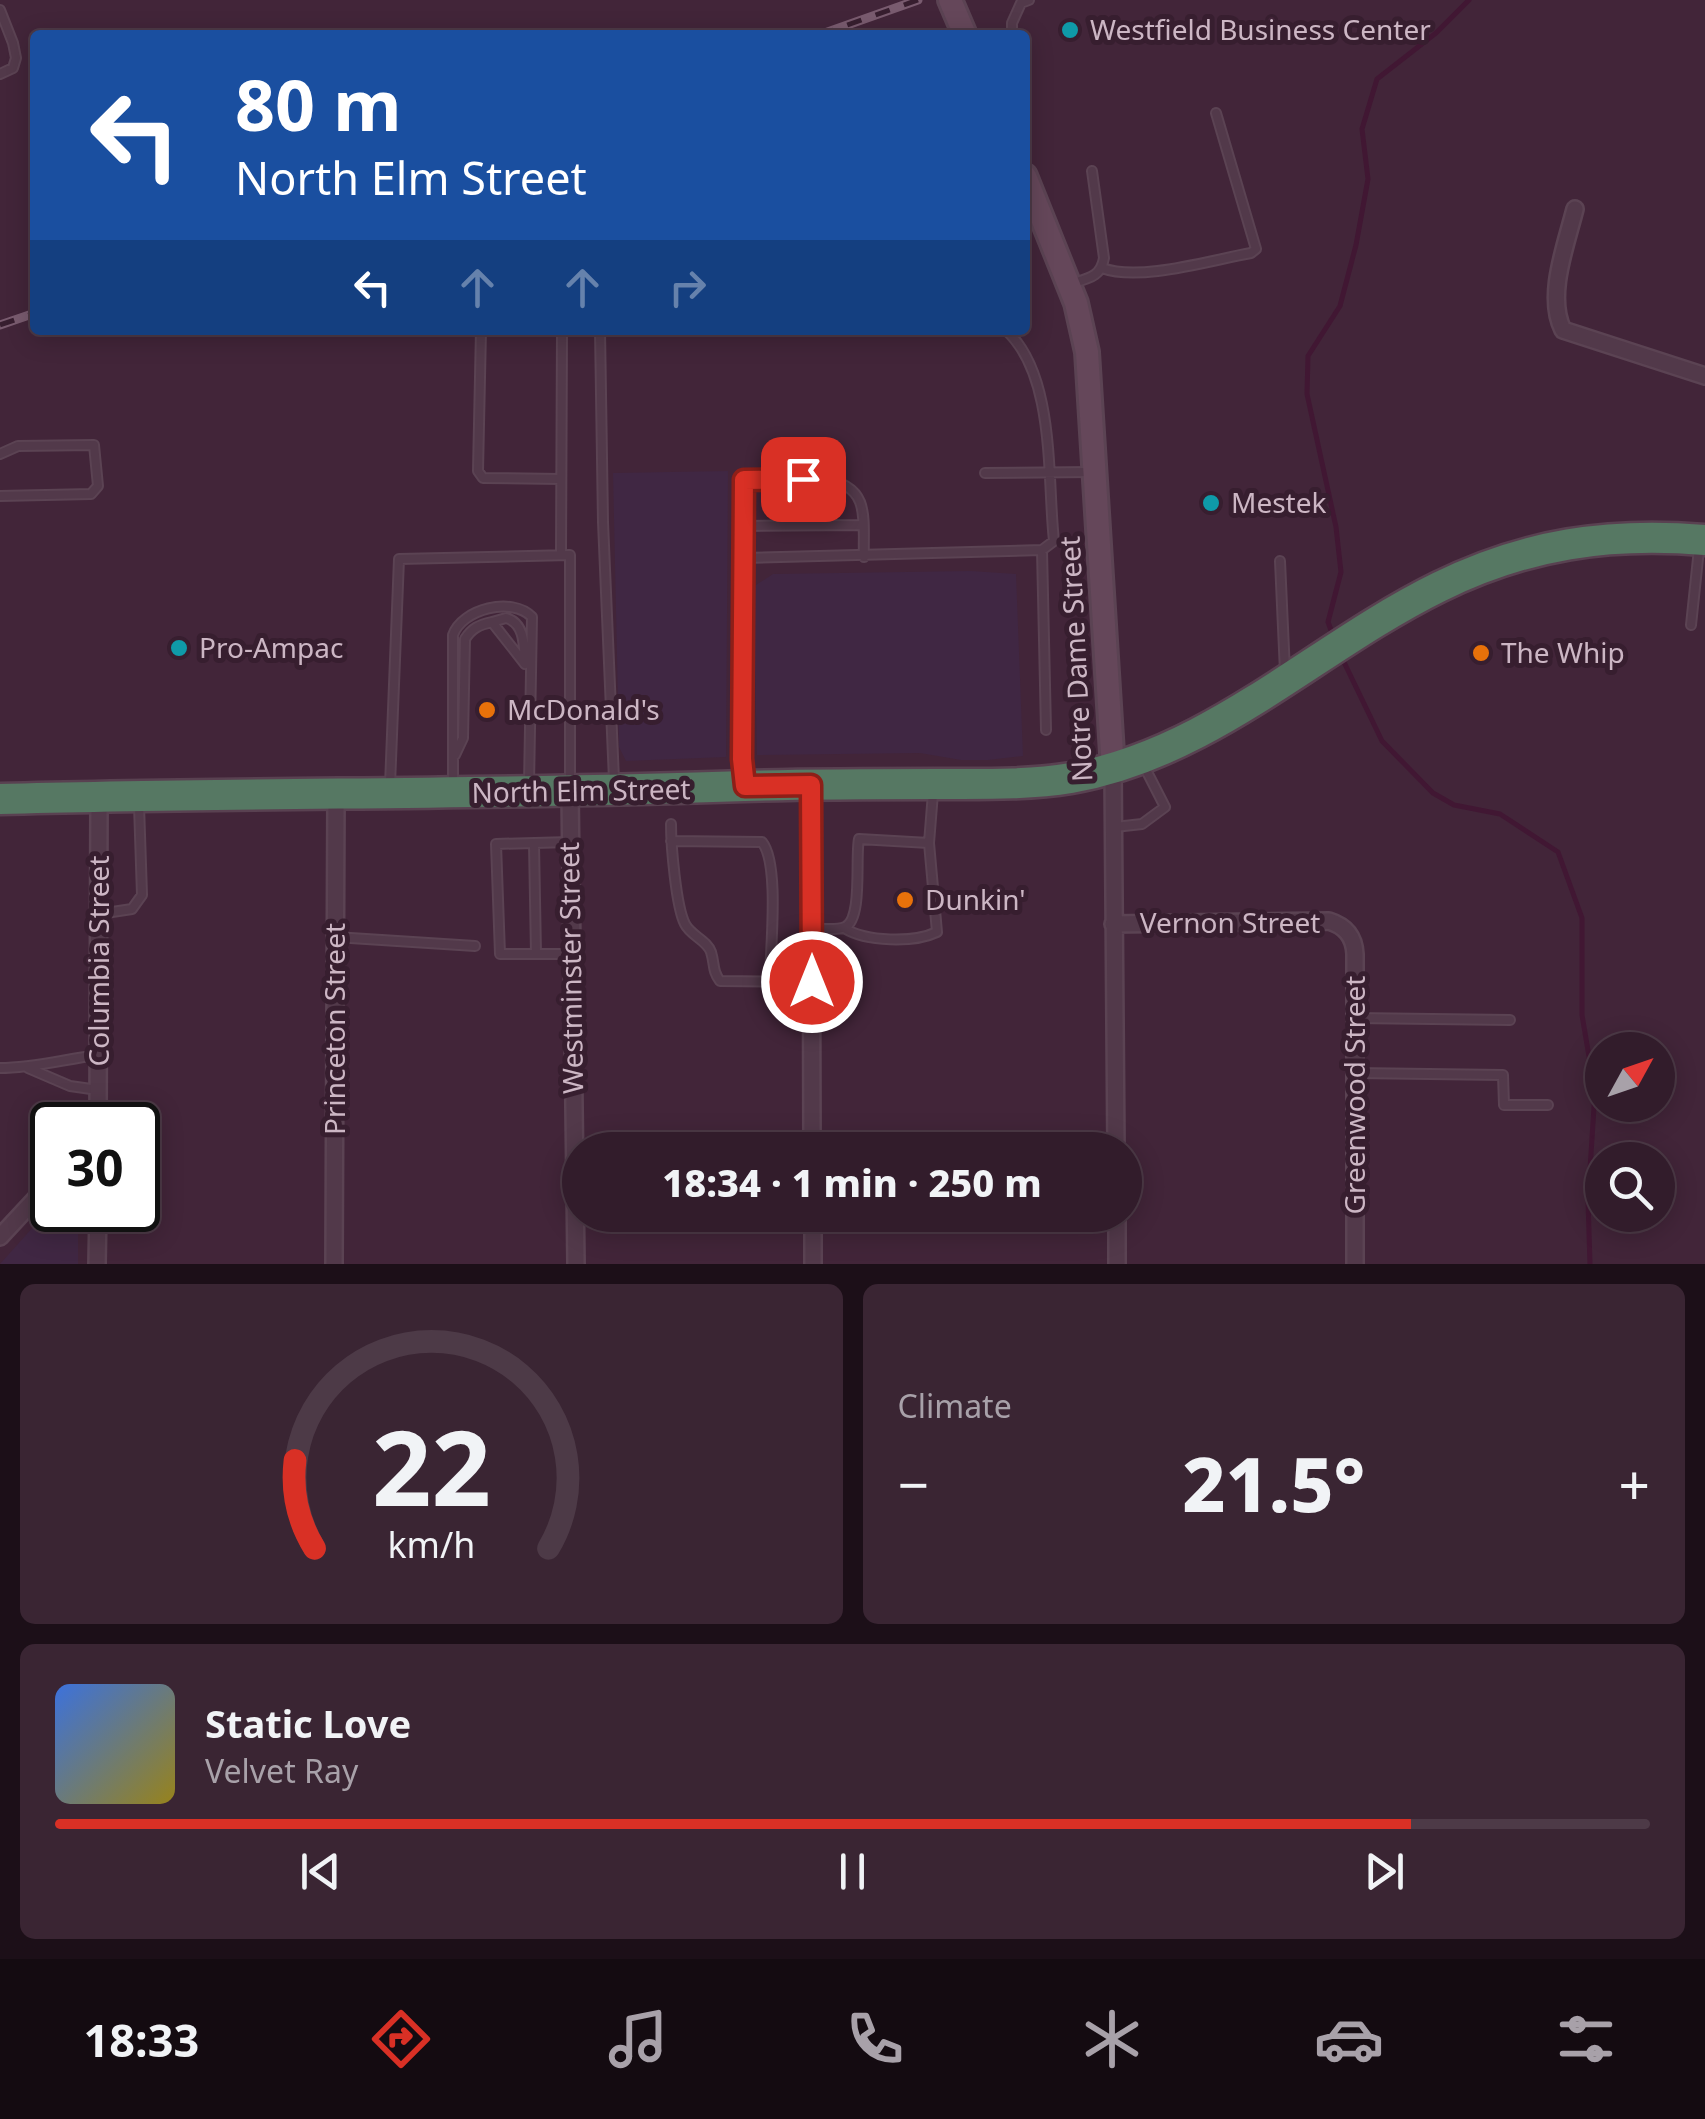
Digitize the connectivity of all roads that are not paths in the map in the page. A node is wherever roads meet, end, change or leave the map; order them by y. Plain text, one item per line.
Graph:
1 (1030, 0) edge
2 (0, 10) edge
3 (1012, 30) edge
4 (0, 74) edge
5 (1216, 114) dead end
6 (1092, 170) dead end
7 (1030, 188) edge
8 (1575, 209) dead end
9 (1102, 268) junction
10 (1069, 284) junction
11 (481, 335) edge
12 (562, 335) edge
13 (600, 335) edge
14 (1010, 335) edge
15 (1705, 376) edge
16 (0, 454) edge
17 (1096, 472) junction
18 (985, 473) dead end
19 (1051, 474) junction
20 (560, 478) junction
21 (0, 496) edge
22 (862, 525) junction
23 (744, 526) junction
24 (1702, 540) edge
25 (1042, 550) junction
26 (560, 555) junction
27 (864, 557) junction
28 (744, 558) junction
29 (1280, 561) dead end
30 (492, 622) junction
31 (1691, 625) dead end
32 (525, 664) junction
33 (1286, 682) junction
34 (530, 693) junction
35 (1046, 730) dead end
36 (453, 759) junction
37 (1127, 764) junction
38 (934, 784) junction
39 (811, 785) junction
40 (745, 786) junction
41 (615, 792) junction
42 (570, 793) junction
43 (336, 794) junction
44 (389, 794) junction
45 (453, 794) junction
46 (529, 794) junction
47 (99, 796) junction
48 (139, 796) junction
49 (0, 798) edge
50 (671, 824) dead end
51 (1115, 827) junction
52 (570, 842) junction
53 (672, 842) junction
54 (930, 843) junction
55 (534, 844) junction
56 (99, 914) junction
57 (1114, 924) junction
58 (844, 928) junction
59 (812, 929) junction
60 (1346, 929) joint
61 (335, 936) junction
62 (476, 946) dead end
63 (536, 954) junction
64 (572, 954) junction
65 (770, 982) junction
66 (812, 982) junction
67 (1355, 1018) junction
68 (1510, 1020) dead end
69 (98, 1055) junction
70 (0, 1068) edge
71 (28, 1068) junction
72 (1355, 1073) junction
73 (98, 1090) junction
74 (98, 1102) edge
75 (1548, 1104) dead end
76 (812, 1132) edge
77 (1116, 1132) edge
78 (30, 1205) edge
79 (98, 1232) edge
80 (813, 1232) edge
81 (1116, 1232) edge
82 (0, 1237) edge
83 (97, 1264) edge
84 (334, 1264) edge
85 (576, 1264) edge
86 (813, 1264) edge
87 (1117, 1264) edge
88 (1355, 1264) edge

1 - 3 lane
2 - 4 lane
5 - 9 lane
6 - 9 lane
7 - 10 main road, Notre Dame Street
8 - 15 street
9 - 10 lane
10 - 17 main road, Notre Dame Street
11 - 20 lane
12 - 20 lane
13 - 41 lane
14 - 19 lane
16 - 21 lane
17 - 19 lane
17 - 37 main road, Notre Dame Street
18 - 19 lane
19 - 25 lane
20 - 26 lane
22 - 23 lane
22 - 23 lane
22 - 27 lane
23 - 28 lane
24 - 31 lane
24 - 33 highway, North Elm Street
25 - 27 lane
25 - 35 lane
26 - 42 lane
26 - 44 lane
27 - 28 lane
28 - 40 lane
29 - 33 lane
30 - 32 lane
30 - 32 lane
30 - 36 lane
32 - 34 lane
33 - 37 highway, North Elm Street
34 - 36 lane
34 - 46 lane
36 - 45 lane
37 - 38 highway, North Elm Street
37 - 51 street, Notre Dame Street
37 - 51 lane
38 - 39 highway, North Elm Street
38 - 54 lane
39 - 40 highway, North Elm Street
39 - 59 street
40 - 41 highway, North Elm Street
41 - 42 highway, North Elm Street
42 - 46 highway, North Elm Street
42 - 52 street, Westminster Street
43 - 44 highway, North Elm Street
43 - 48 highway, North Elm Street
43 - 61 street, Princeton Street
44 - 45 highway, North Elm Street
45 - 46 highway, North Elm Street
47 - 48 highway, North Elm Street
47 - 49 highway, North Elm Street
47 - 56 street, Columbia Street
48 - 56 lane
50 - 53 lane
51 - 57 street, Notre Dame Street
52 - 55 lane
52 - 64 street, Westminster Street
53 - 65 lane
53 - 65 lane
54 - 58 lane
54 - 58 lane
55 - 63 lane
55 - 63 lane
56 - 69 street, Columbia Street
57 - 60 street, Vernon Street
57 - 77 street, Notre Dame Street
58 - 59 lane
59 - 66 street
60 - 67 street, Greenwood Street
61 - 62 lane
61 - 84 street, Princeton Street
63 - 64 lane
64 - 85 street, Westminster Street
65 - 66 lane
66 - 76 street
67 - 68 lane
67 - 72 street, Greenwood Street
69 - 71 lane
69 - 73 street, Columbia Street
70 - 71 lane
71 - 73 lane
72 - 75 lane
72 - 88 street, Greenwood Street
73 - 74 street, Columbia Street
78 - 82 street
79 - 83 street
80 - 86 street
81 - 87 street

